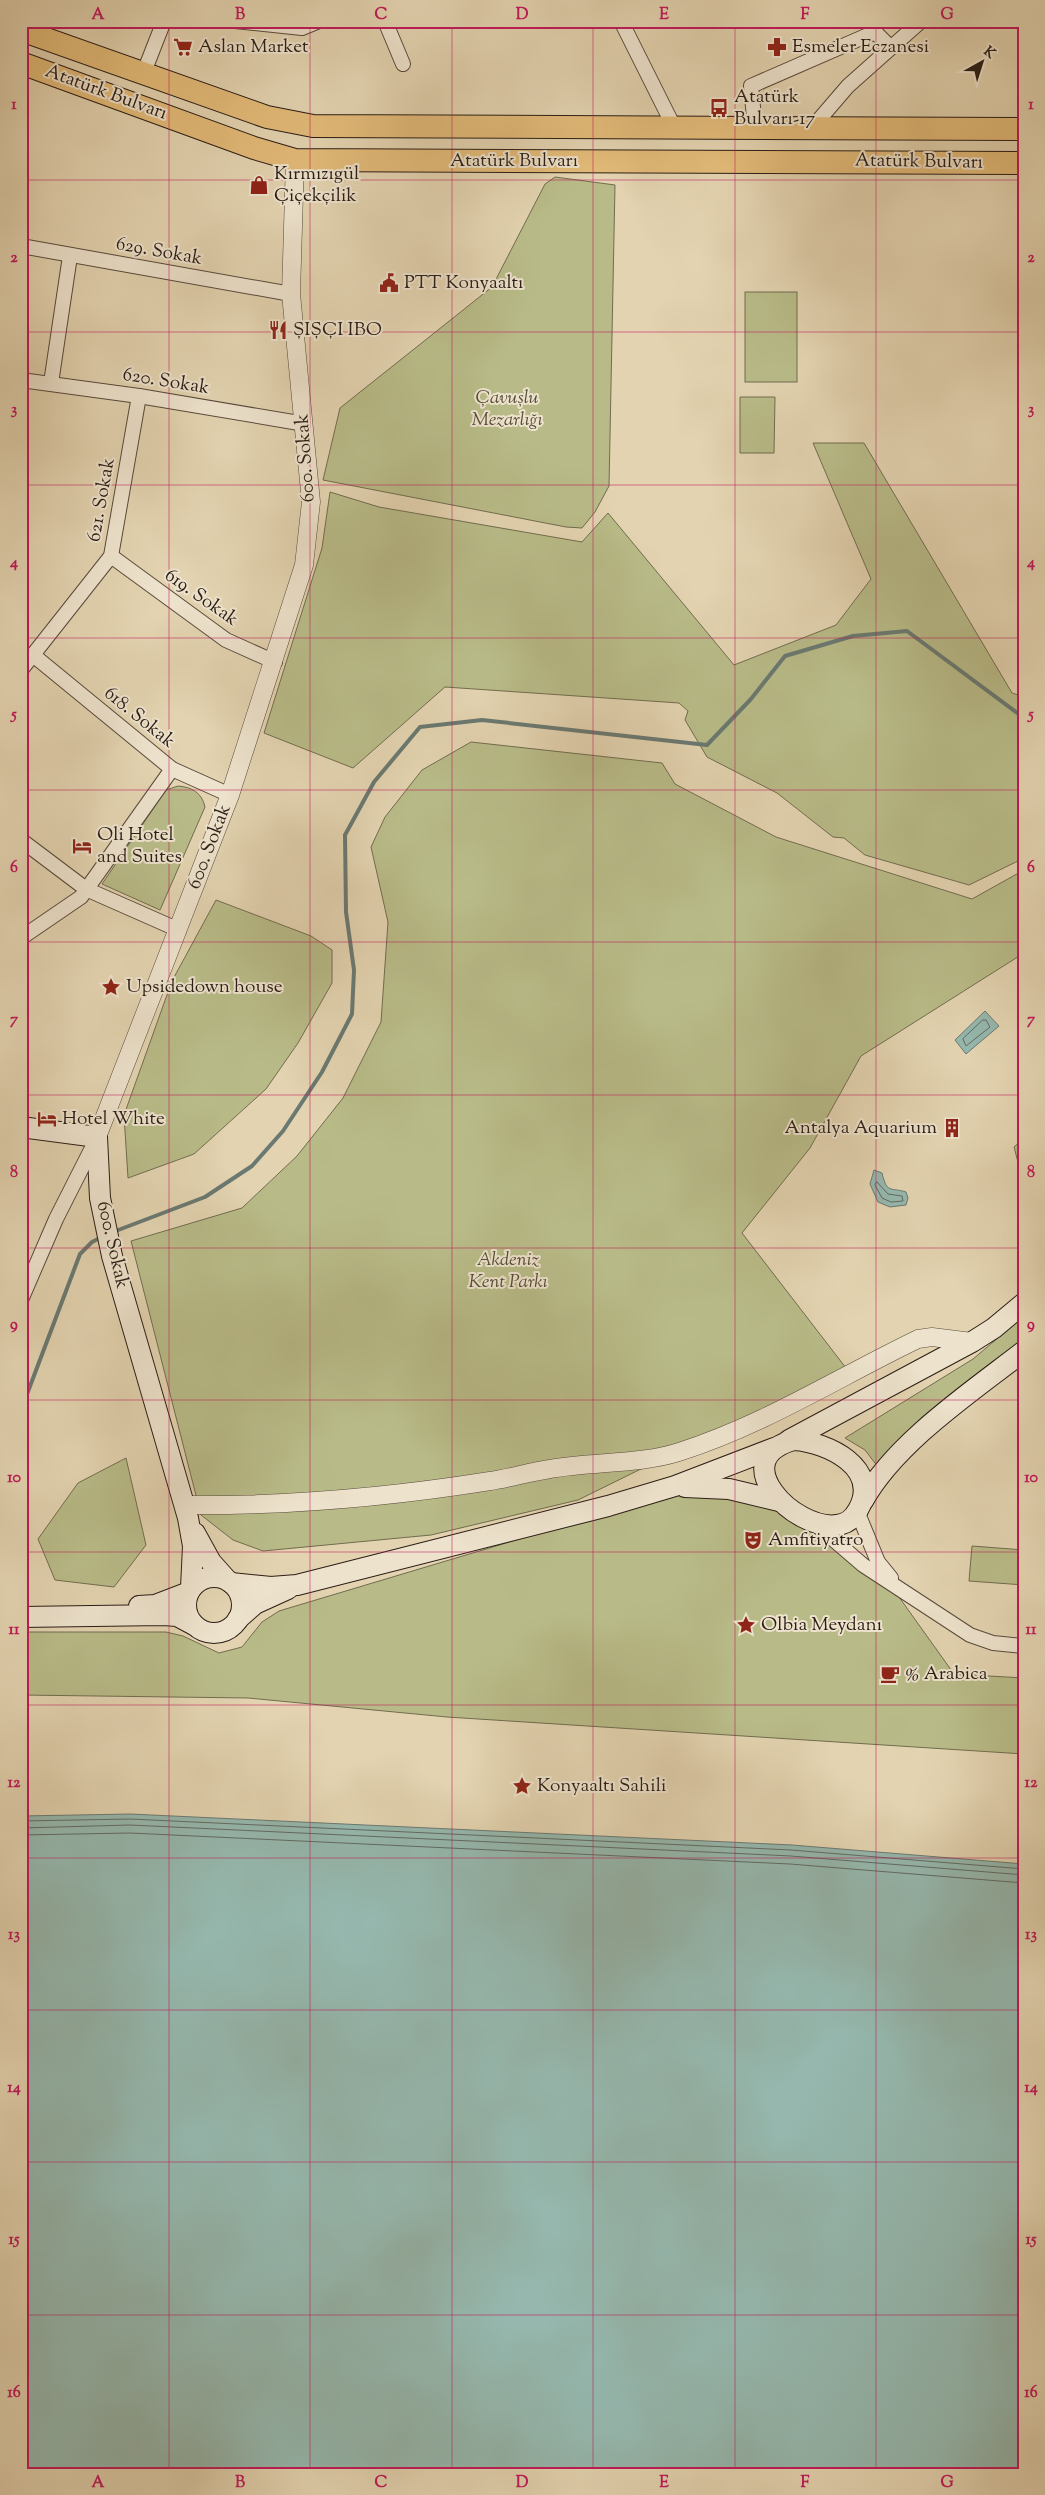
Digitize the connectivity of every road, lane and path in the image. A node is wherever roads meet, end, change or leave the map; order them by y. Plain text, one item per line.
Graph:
1 (164, 21) edge
2 (235, 21) edge
3 (319, 21) edge
4 (386, 21) edge
5 (621, 21) edge
6 (921, 21) edge
7 (21, 30) edge
8 (890, 47) junction
9 (21, 63) edge
10 (403, 64) dead end
11 (144, 72) junction
12 (674, 128) junction
13 (756, 128) junction
14 (812, 129) junction
15 (1024, 129) edge
16 (295, 160) junction
17 (1024, 163) edge
18 (21, 246) edge
19 (70, 256) junction
20 (291, 294) junction
21 (21, 380) edge
22 (51, 383) junction
23 (139, 396) junction
24 (305, 424) junction
25 (111, 556) junction
26 (33, 655) junction
27 (275, 662) junction
28 (21, 670) edge
29 (172, 769) junction
30 (230, 795) junction
31 (21, 840) edge
32 (86, 889) junction
33 (179, 930) junction
34 (21, 938) edge
35 (21, 1127) edge
36 (97, 1137) junction
37 (21, 1300) edge
38 (1024, 1302) edge
39 (972, 1342) junction
40 (1024, 1351) edge
41 (780, 1445) junction
42 (676, 1486) junction
43 (779, 1501) junction
44 (860, 1506) junction
45 (186, 1511) junction
46 (812, 1521) junction
47 (229, 1582) junction
48 (297, 1585) junction
49 (898, 1586) junction
50 (190, 1590) junction
51 (21, 1609) edge
52 (21, 1617) edge
53 (238, 1619) junction
54 (194, 1624) junction
55 (1024, 1646) edge

1 - 11 street
2 - 3 street
4 - 10 street
5 - 12 street
6 - 8 street
7 - 11 main road, Atatürk Bulvarı
8 - 13 street
8 - 14 street
9 - 16 main road, Atatürk Bulvarı
11 - 12 main road, Atatürk Bulvarı
12 - 13 main road, Atatürk Bulvarı
13 - 14 main road, Atatürk Bulvarı
14 - 15 main road, Atatürk Bulvarı
16 - 17 main road, Atatürk Bulvarı
16 - 20 street, 600. Sokak
18 - 19 street, 629. Sokak
19 - 20 street, 629. Sokak
19 - 22 street
20 - 24 street, 600. Sokak
21 - 22 street, 620. Sokak
22 - 23 street, 620. Sokak
23 - 24 street, 620. Sokak
23 - 25 street, 621. Sokak
24 - 27 street, 600. Sokak
25 - 26 street, 621. Sokak
25 - 27 street, 619. Sokak
26 - 28 street, 621. Sokak
26 - 29 street, 618. Sokak
27 - 30 street, 600. Sokak
29 - 30 street, 618. Sokak
29 - 32 street
30 - 33 street, 600. Sokak
31 - 32 street
32 - 33 street
32 - 34 street
33 - 36 street, 600. Sokak
35 - 36 main road
36 - 37 street
36 - 45 main road, 600. Sokak
38 - 39 main road
39 - 41 main road
39 - 45 street
40 - 44 main road
41 - 42 main road
41 - 43 main road
41 - 44 main road
42 - 43 main road
42 - 48 main road
43 - 46 main road
44 - 46 main road
44 - 49 street
45 - 47 main road
45 - 50 main road
46 - 49 street
47 - 48 main road
47 - 50 main road
47 - 53 main road
48 - 53 main road
49 - 55 street
50 - 51 main road
50 - 54 main road
52 - 54 main road
53 - 54 main road

